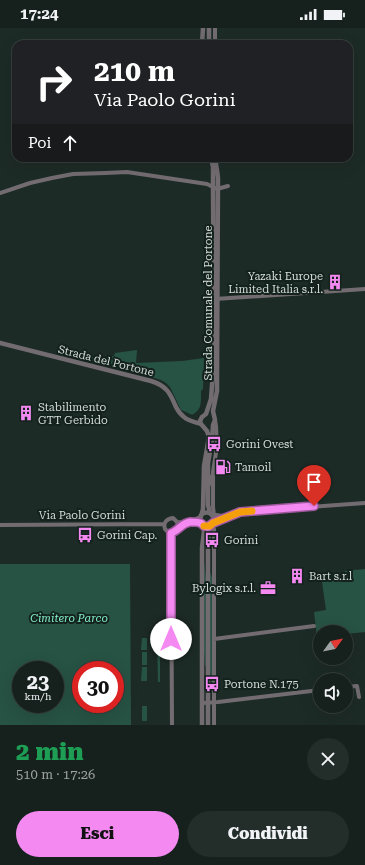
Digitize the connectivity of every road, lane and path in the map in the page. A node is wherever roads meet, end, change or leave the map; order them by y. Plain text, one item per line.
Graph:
1 (203, 28) edge
2 (209, 28) edge
3 (215, 28) edge
4 (202, 40) edge
5 (209, 40) edge
6 (215, 40) edge
7 (212, 162) edge
8 (216, 162) edge
9 (228, 186) dead end
10 (215, 188) junction
11 (0, 193) edge
12 (365, 289) edge
13 (215, 299) junction
14 (0, 343) edge
15 (204, 415) junction
16 (190, 420) junction
17 (214, 421) junction
18 (203, 425) junction
19 (211, 475) junction
20 (210, 482) junction
21 (208, 487) junction
22 (214, 491) junction
23 (365, 503) edge
24 (240, 512) junction
25 (212, 514) junction
26 (201, 516) junction
27 (177, 522) junction
28 (189, 522) junction
29 (164, 524) junction
30 (201, 524) junction
31 (212, 524) junction
32 (0, 525) edge
33 (178, 528) junction
34 (171, 533) junction
35 (208, 563) junction
36 (214, 576) junction
37 (313, 626) edge
38 (214, 639) junction
39 (353, 686) edge
40 (313, 691) edge
41 (359, 697) dead end
42 (202, 703) junction
43 (211, 703) junction
44 (172, 725) edge
45 (202, 725) edge
46 (208, 725) edge
47 (214, 725) edge

1 - 4 street
2 - 5 street
3 - 6 street
7 - 10 street, Strada Comunale del Portone
8 - 10 street, Strada Comunale del Portone
9 - 10 street
10 - 11 street
10 - 13 street, Strada Comunale del Portone
12 - 13 street
13 - 15 street, Strada Comunale del Portone
13 - 17 street, Strada Comunale del Portone
14 - 16 street, Strada del Portone
15 - 16 street
15 - 17 street
15 - 18 street, Strada Comunale del Portone
16 - 18 street
17 - 18 street
17 - 19 street, Strada Comunale del Portone
18 - 26 street, Strada Comunale del Portone
19 - 20 street
19 - 21 street, Strada Comunale del Portone
19 - 22 street, Strada Comunale del Portone
20 - 21 street
20 - 22 street, Strada Comunale del Portone
21 - 25 street, Strada Comunale del Portone
22 - 25 street, Strada Comunale del Portone
23 - 24 street
24 - 25 street
24 - 31 street
25 - 26 street
25 - 31 street, Strada Comunale del Portone
26 - 28 street
26 - 30 street, Strada Comunale del Portone
27 - 28 street, Via Paolo Gorini
27 - 29 street, Via Paolo Gorini
27 - 33 street
28 - 30 street, Via Paolo Gorini
28 - 33 street
29 - 32 street, Via Paolo Gorini
29 - 34 street
30 - 31 street
30 - 42 street, Strada Comunale del Portone
31 - 35 street, Strada Comunale del Portone
31 - 36 street, Strada Comunale del Portone
33 - 34 street
34 - 44 street
35 - 36 street, Strada Comunale del Portone
35 - 43 street, Strada Comunale del Portone
36 - 38 street, Strada Comunale del Portone
37 - 38 street
38 - 43 street, Strada Comunale del Portone
39 - 41 street
40 - 43 street
42 - 43 street
42 - 45 street, Strada Comunale del Portone
43 - 46 street, Strada Comunale del Portone
43 - 47 street, Strada Comunale del Portone

